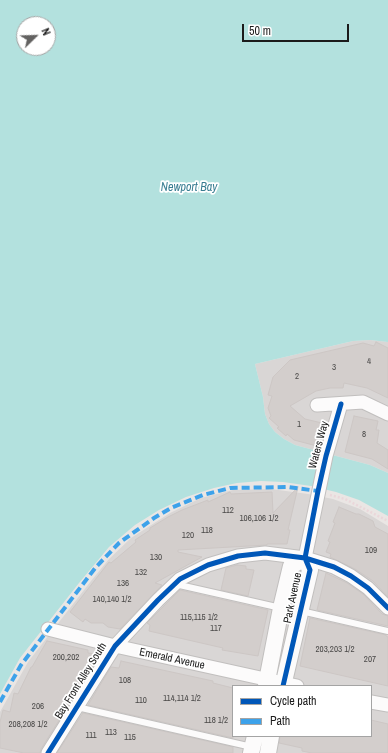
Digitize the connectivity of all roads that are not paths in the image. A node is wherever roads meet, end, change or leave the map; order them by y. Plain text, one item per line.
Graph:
1 (341, 404) junction
2 (317, 405) dead end
3 (388, 414) edge
4 (318, 491) joint
5 (305, 558) junction
6 (175, 584) junction
7 (281, 608) junction
8 (388, 608) edge
9 (301, 611) junction
10 (48, 629) dead end
11 (388, 631) edge
12 (115, 646) junction
13 (279, 684) edge
14 (372, 702) edge
15 (388, 706) edge
16 (77, 707) junction
17 (252, 745) edge
18 (48, 753) edge

1 - 2 street
1 - 3 street
1 - 4 street, Waters Way
4 - 5 street, Park Avenue
5 - 6 street, Bay Front Alley South
5 - 7 street, Park Avenue
5 - 8 street, Bay Front Alley South
5 - 9 street, Park Avenue
6 - 7 lane
6 - 12 street, Bay Front Alley South
7 - 13 street, Park Avenue
9 - 11 lane
9 - 13 street, Park Avenue
10 - 12 street, Emerald Avenue
12 - 13 street, Emerald Avenue
12 - 16 street, Bay Front Alley South
14 - 15 street
16 - 17 lane
16 - 18 street, Bay Front Alley South

